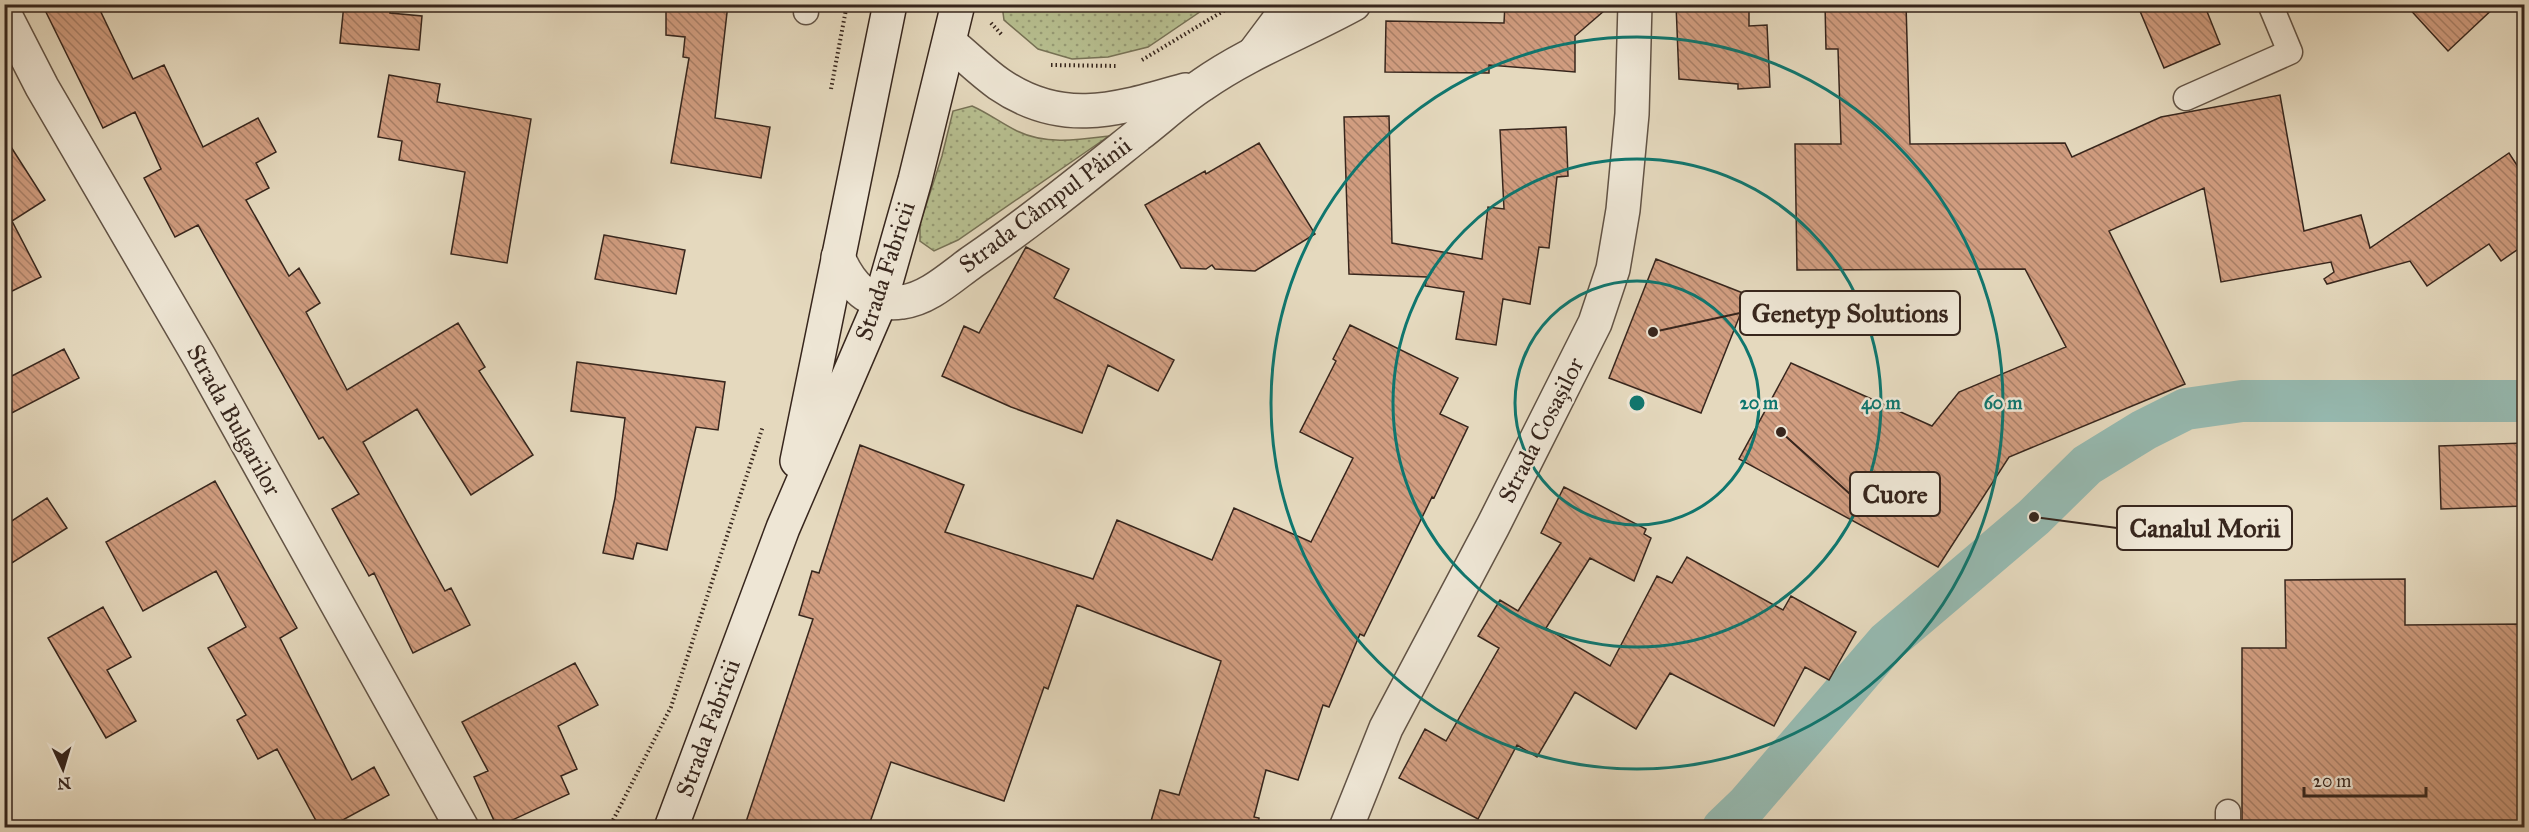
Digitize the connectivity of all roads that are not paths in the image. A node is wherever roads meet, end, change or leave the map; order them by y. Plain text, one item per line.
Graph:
1 (890, 4) edge
2 (958, 4) edge
3 (1291, 4) edge
4 (1308, 4) edge
5 (1354, 4) edge
6 (1635, 4) edge
7 (2270, 4) edge
8 (4, 13) edge
9 (950, 43) junction
10 (1255, 52) junction
11 (1201, 85) junction
12 (2186, 98) dead end
13 (838, 257) junction
14 (880, 303) junction
15 (783, 528) junction
16 (462, 828) edge
17 (671, 828) edge
18 (1346, 828) edge

1 - 13 street, Strada Fabricii
2 - 9 street, Strada Fabricii
3 - 10 street, Strada Câmpul Pâinii
4 - 10 street, Strada Câmpul Pâinii
5 - 10 street, Strada Câmpul Pâinii
6 - 18 street, Strada Cosașilor
7 - 12 lane
8 - 16 street, Strada Bulgarilor
9 - 11 street, Strada Câmpul Pâinii
9 - 14 street, Strada Fabricii
10 - 11 street, Strada Câmpul Pâinii
11 - 14 street, Strada Câmpul Pâinii
13 - 14 street
13 - 15 street, Strada Fabricii
14 - 15 street, Strada Fabricii
15 - 17 street, Strada Fabricii

